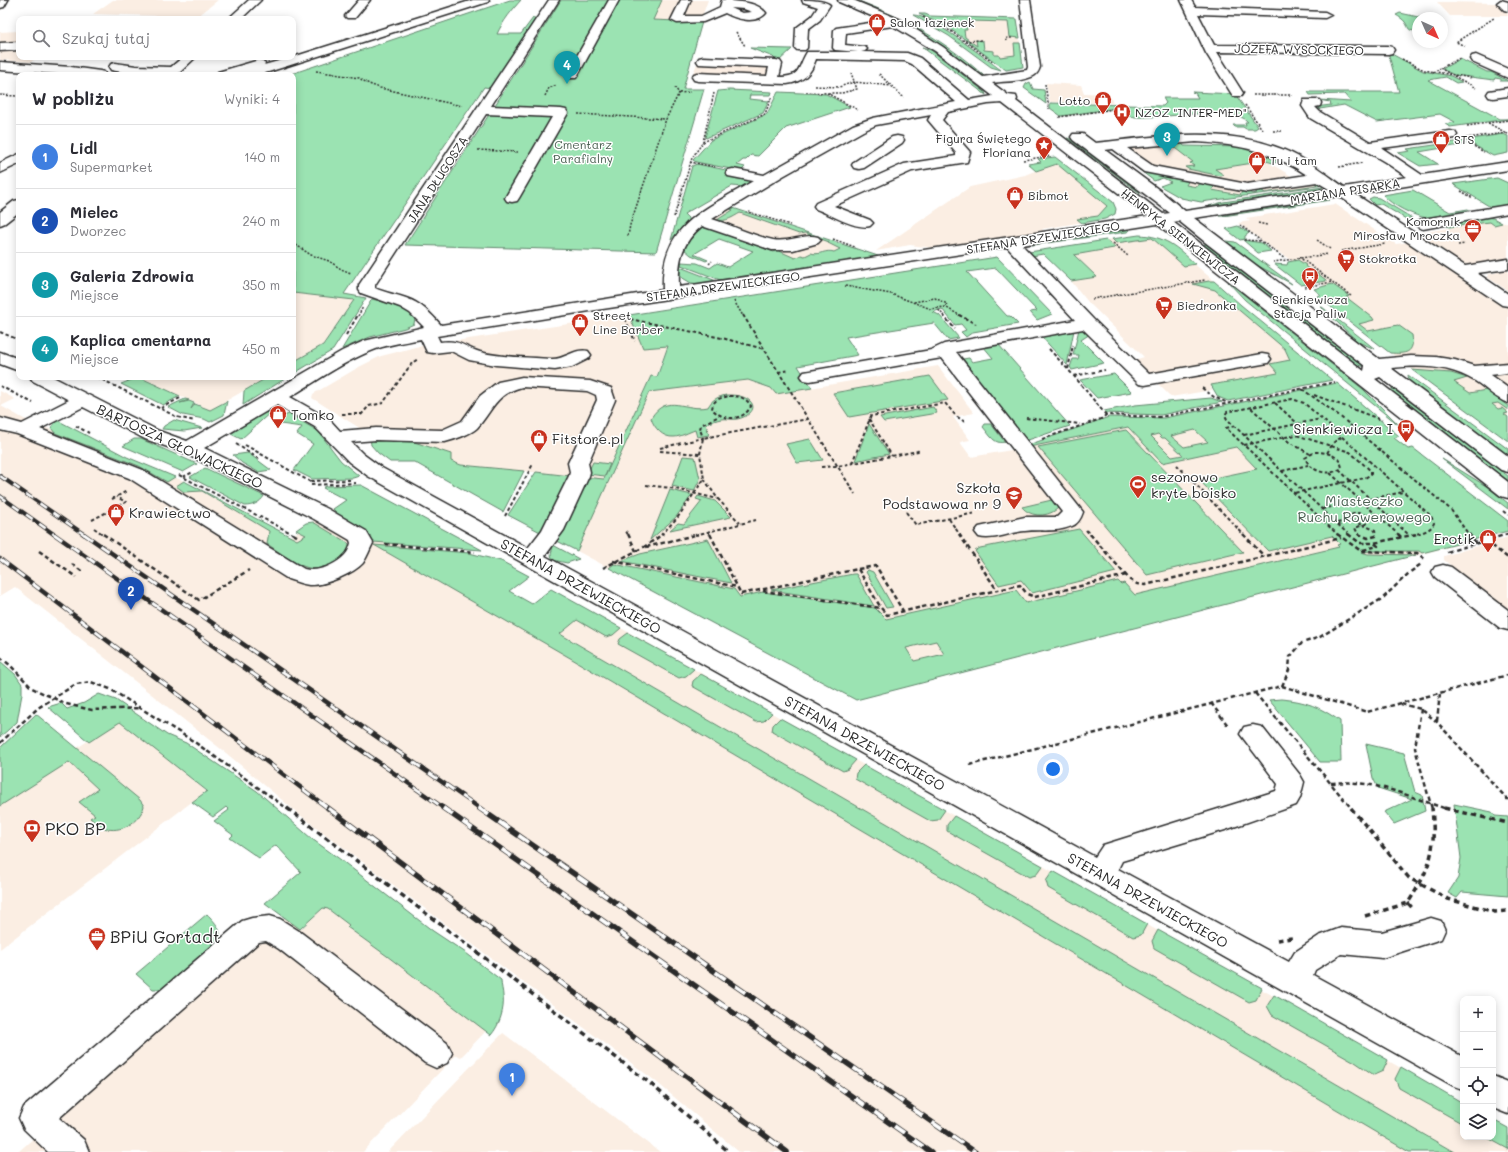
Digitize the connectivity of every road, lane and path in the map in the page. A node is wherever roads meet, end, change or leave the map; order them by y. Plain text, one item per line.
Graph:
1 (3, 0) edge
2 (256, 0) edge
3 (365, 0) edge
4 (456, 0) edge
5 (484, 0) edge
6 (554, 0) edge
7 (614, 0) edge
8 (686, 0) edge
9 (807, 0) edge
10 (865, 0) edge
11 (1025, 0) edge
12 (0, 5) edge
13 (726, 5) edge
14 (825, 5) junction
15 (1189, 5) edge
16 (842, 12) edge
17 (1325, 15) dead end
18 (237, 16) edge
19 (350, 16) dead end
20 (741, 16) junction
21 (1497, 18) dead end
22 (894, 23) junction
23 (981, 40) dead end
24 (965, 41) dead end
25 (915, 42) junction
26 (1456, 42) dead end
27 (16, 46) edge
28 (0, 47) edge
29 (806, 47) junction
30 (1210, 48) junction
31 (939, 49) junction
32 (1388, 50) joint
33 (296, 52) edge
34 (1471, 58) joint
35 (296, 59) edge
36 (187, 60) edge
37 (270, 60) edge
38 (294, 60) edge
39 (702, 61) dead end
40 (776, 64) junction
41 (0, 66) edge
42 (115, 66) dead end
43 (1440, 68) junction
44 (315, 71) dead end
45 (854, 71) dead end
46 (78, 72) edge
47 (232, 72) edge
48 (256, 72) edge
49 (1432, 72) junction
50 (877, 73) dead end
51 (1508, 74) edge
52 (572, 75) joint
53 (1452, 75) junction
54 (698, 77) dead end
55 (1473, 78) dead end
56 (997, 79) junction
57 (792, 80) junction
58 (980, 81) junction
59 (1044, 81) dead end
60 (854, 82) junction
61 (773, 85) junction
62 (891, 86) junction
63 (675, 88) dead end
64 (1477, 88) dead end
65 (715, 89) dead end
66 (804, 92) dead end
67 (1508, 92) edge
68 (827, 93) junction
69 (1237, 93) dead end
70 (1493, 94) dead end
71 (0, 95) edge
72 (1253, 95) dead end
73 (1298, 95) dead end
74 (16, 96) dead end
75 (1024, 99) junction
76 (906, 100) dead end
77 (1004, 100) junction
78 (1315, 103) dead end
79 (967, 104) junction
80 (944, 108) junction
81 (1049, 109) dead end
82 (482, 110) junction
83 (858, 110) dead end
84 (1118, 111) dead end
85 (542, 112) junction
86 (561, 113) junction
87 (1070, 115) junction
88 (1076, 117) dead end
89 (666, 119) junction
90 (1488, 123) dead end
91 (1062, 125) junction
92 (1045, 130) junction
93 (1507, 133) edge
94 (1456, 137) joint
95 (897, 140) dead end
96 (703, 142) junction
97 (1114, 145) junction
98 (1368, 146) junction
99 (1093, 147) junction
100 (16, 149) edge
101 (478, 150) dead end
102 (537, 153) junction
103 (1054, 156) dead end
104 (0, 157) edge
105 (1390, 159) junction
106 (16, 160) edge
107 (1024, 160) dead end
108 (1508, 166) edge
109 (1336, 168) dead end
110 (0, 169) edge
111 (904, 169) junction
112 (733, 173) dead end
113 (1319, 177) junction
114 (1419, 179) junction
115 (766, 180) junction
116 (1341, 191) junction
117 (512, 198) dead end
118 (16, 207) edge
119 (1508, 209) edge
120 (1182, 216) junction
121 (674, 218) dead end
122 (1160, 219) junction
123 (0, 220) edge
124 (700, 220) junction
125 (1255, 222) dead end
126 (865, 223) dead end
127 (1423, 224) dead end
128 (1239, 225) dead end
129 (1267, 225) dead end
130 (1252, 234) junction
131 (628, 236) dead end
132 (1248, 239) junction
133 (813, 240) dead end
134 (1317, 240) dead end
135 (1238, 241) dead end
136 (1262, 241) junction
137 (1011, 242) junction
138 (1112, 243) dead end
139 (1387, 243) dead end
140 (1466, 244) dead end
141 (296, 245) edge
142 (1457, 245) dead end
143 (1330, 249) dead end
144 (1341, 251) dead end
145 (1328, 254) dead end
146 (1128, 256) dead end
147 (1299, 257) junction
148 (1286, 259) junction
149 (712, 261) dead end
150 (1267, 262) dead end
151 (708, 264) dead end
152 (1508, 264) edge
153 (1462, 272) junction
154 (370, 280) junction
155 (1202, 280) dead end
156 (1332, 282) junction
157 (839, 285) dead end
158 (1301, 288) dead end
159 (671, 294) junction
160 (731, 296) dead end
161 (1352, 296) dead end
162 (1508, 301) edge
163 (913, 302) junction
164 (1068, 303) junction
165 (364, 305) dead end
166 (945, 307) junction
167 (937, 308) junction
168 (623, 315) dead end
169 (625, 318) junction
170 (976, 324) dead end
171 (1082, 324) junction
172 (955, 329) dead end
173 (0, 332) edge
174 (1034, 333) junction
175 (432, 337) junction
176 (344, 338) dead end
177 (16, 339) edge
178 (635, 341) dead end
179 (764, 349) junction
180 (944, 349) junction
181 (582, 355) dead end
182 (0, 357) edge
183 (1262, 359) dead end
184 (16, 365) edge
185 (1128, 365) junction
186 (1374, 365) junction
187 (1068, 370) junction
188 (1507, 371) edge
189 (1478, 372) junction
190 (1186, 373) junction
191 (810, 376) dead end
192 (1074, 376) junction
193 (45, 380) edge
194 (103, 380) edge
195 (1339, 381) dead end
196 (1372, 385) junction
197 (0, 386) edge
198 (1301, 388) junction
199 (1311, 394) junction
200 (1508, 396) edge
201 (182, 397) dead end
202 (277, 397) junction
203 (83, 400) junction
204 (1229, 403) junction
205 (1275, 403) junction
206 (36, 405) dead end
207 (1251, 408) junction
208 (160, 409) junction
209 (339, 414) dead end
210 (362, 414) junction
211 (997, 415) junction
212 (1106, 415) junction
213 (719, 416) junction
214 (808, 419) junction
215 (869, 419) junction
216 (1322, 419) junction
217 (200, 422) dead end
218 (965, 422) dead end
219 (1388, 422) dead end
220 (0, 424) edge
221 (1083, 424) junction
222 (1298, 424) junction
223 (1235, 426) junction
224 (1274, 429) junction
225 (24, 430) junction
226 (1244, 435) junction
227 (348, 436) junction
228 (1283, 437) junction
229 (1342, 437) junction
230 (703, 438) junction
231 (1252, 443) junction
232 (1020, 445) junction
233 (1243, 445) junction
234 (1331, 446) junction
235 (189, 448) junction
236 (241, 448) dead end
237 (660, 448) dead end
238 (916, 449) dead end
239 (660, 451) dead end
240 (1327, 453) junction
241 (700, 454) junction
242 (1310, 454) junction
243 (892, 456) junction
244 (261, 460) dead end
245 (533, 464) dead end
246 (852, 464) junction
247 (1177, 465) dead end
248 (1308, 465) junction
249 (838, 466) junction
250 (1508, 466) edge
251 (820, 467) dead end
252 (1339, 470) junction
253 (1281, 471) junction
254 (173, 472) dead end
255 (1330, 473) junction
256 (188, 474) dead end
257 (183, 477) junction
258 (180, 479) dead end
259 (359, 479) dead end
260 (704, 479) junction
261 (310, 481) dead end
262 (1352, 481) junction
263 (357, 483) dead end
264 (1343, 483) junction
265 (305, 485) dead end
266 (646, 485) dead end
267 (1303, 492) junction
268 (1403, 492) junction
269 (1508, 492) edge
270 (1294, 493) junction
271 (695, 494) junction
272 (855, 494) dead end
273 (117, 497) dead end
274 (718, 499) junction
275 (1370, 499) junction
276 (1361, 500) junction
277 (1321, 509) junction
278 (906, 512) dead end
279 (978, 513) dead end
280 (504, 516) dead end
281 (949, 519) junction
282 (92, 520) dead end
283 (756, 520) dead end
284 (1351, 520) junction
285 (740, 524) junction
286 (1336, 524) junction
287 (1362, 525) junction
288 (94, 528) dead end
289 (1085, 528) dead end
290 (626, 531) dead end
291 (708, 532) junction
292 (986, 532) dead end
293 (1508, 534) edge
294 (1409, 535) junction
295 (299, 537) dead end
296 (1401, 537) junction
297 (1341, 538) junction
298 (1486, 541) junction
299 (1374, 543) junction
300 (382, 544) dead end
301 (1476, 544) junction
302 (644, 547) junction
303 (39, 551) dead end
304 (636, 551) junction
305 (1361, 551) junction
306 (481, 553) dead end
307 (1264, 556) junction
308 (530, 558) junction
309 (1508, 558) edge
310 (613, 561) junction
311 (1436, 561) junction
312 (72, 564) dead end
313 (254, 567) dead end
314 (603, 568) dead end
315 (858, 570) junction
316 (84, 573) dead end
317 (1126, 575) junction
318 (76, 577) dead end
319 (737, 587) junction
320 (759, 590) junction
321 (997, 590) junction
322 (881, 608) junction
323 (903, 611) junction
324 (1508, 622) edge
325 (0, 657) edge
326 (1508, 675) edge
327 (1282, 686) junction
328 (1255, 693) junction
329 (1440, 693) junction
330 (53, 698) junction
331 (1211, 703) junction
332 (1400, 704) junction
333 (142, 708) junction
334 (1421, 709) junction
335 (1437, 722) junction
336 (1244, 733) joint
337 (0, 743) edge
338 (968, 765) dead end
339 (1331, 783) junction
340 (1508, 800) edge
341 (1431, 803) junction
342 (1508, 823) edge
343 (1100, 873) junction
344 (1420, 884) junction
345 (1508, 912) edge
346 (1431, 930) dead end
347 (1295, 980) junction
348 (436, 1053) dead end
349 (1460, 1072) edge
350 (1496, 1093) edge
351 (1508, 1099) edge
352 (72, 1152) edge
353 (729, 1152) edge

1 - 12 street
2 - 18 street
3 - 19 street
4 - 33 street
5 - 35 street
6 - 82 street, JANA DŁUGOSZA
7 - 52 street
8 - 13 street
9 - 14 street, HENRYKA SIENKIEWICZA
10 - 56 street, HENRYKA SIENKIEWICZA
11 - 56 street
13 - 20 street
13 - 20 street
14 - 16 street, HENRYKA SIENKIEWICZA
14 - 29 street
15 - 17 street
15 - 30 street
16 - 22 street, HENRYKA SIENKIEWICZA
20 - 40 path
21 - 26 path
22 - 25 street
22 - 25 street
22 - 31 street, HENRYKA SIENKIEWICZA
23 - 24 path
25 - 31 street
27 - 28 street
29 - 57 street
29 - 79 street
30 - 32 street, JÓZEFA WYSOCKIEGO
30 - 69 street
31 - 58 street, HENRYKA SIENKIEWICZA
32 - 49 path
34 - 43 path
34 - 51 street
36 - 42 street
37 - 47 street
38 - 48 street
39 - 40 street
40 - 61 street
41 - 46 street
43 - 49 path
43 - 53 path
44 - 82 path
45 - 60 path
49 - 53 path
50 - 62 path
52 - 85 path
53 - 55 path
53 - 64 path
54 - 61 street
56 - 58 street
56 - 75 street, HENRYKA SIENKIEWICZA
57 - 60 path
57 - 61 street
58 - 77 street, HENRYKA SIENKIEWICZA
59 - 81 path
60 - 62 path
60 - 68 path
61 - 96 path
62 - 76 path
63 - 89 path
65 - 96 path
66 - 68 path
67 - 70 street
68 - 83 path
71 - 74 path
72 - 73 path
75 - 77 street
75 - 91 street, HENRYKA SIENKIEWICZA
77 - 79 street
77 - 92 street, HENRYKA SIENKIEWICZA
78 - 98 street
79 - 80 street
80 - 111 street
80 - 115 street
82 - 85 street
82 - 154 street, JANA DŁUGOSZA
84 - 87 path
85 - 86 street
86 - 89 path
86 - 102 street
87 - 88 path
87 - 91 path
89 - 131 path
90 - 93 path
91 - 92 street
91 - 99 street, HENRYKA SIENKIEWICZA
92 - 122 street, HENRYKA SIENKIEWICZA
93 - 94 path
94 - 98 street
95 - 111 street
96 - 121 path
97 - 99 street
97 - 113 street
97 - 113 street
98 - 105 street
99 - 120 street, HENRYKA SIENKIEWICZA
100 - 104 street
101 - 102 path
102 - 117 street
103 - 107 path
105 - 109 path
105 - 114 street
106 - 110 street
108 - 114 street, MARIANA PISARKA
111 - 126 street
112 - 115 street
113 - 116 street
114 - 116 street, MARIANA PISARKA
115 - 124 street
116 - 120 street, MARIANA PISARKA
116 - 153 street
118 - 123 street
119 - 127 street
120 - 122 street, STEFANA DRZEWIECKIEGO
120 - 186 street, HENRYKA SIENKIEWICZA
122 - 137 street, STEFANA DRZEWIECKIEGO
122 - 196 street, HENRYKA SIENKIEWICZA
124 - 133 street
124 - 159 street
125 - 129 path
128 - 130 path
130 - 132 path
130 - 136 path
132 - 135 path
132 - 136 path
134 - 143 path
136 - 148 path
137 - 159 street, STEFANA DRZEWIECKIEGO
137 - 164 street
138 - 146 path
139 - 144 path
140 - 142 path
141 - 154 path
145 - 147 path
147 - 148 path
147 - 156 path
148 - 150 path
149 - 151 path
152 - 153 street
153 - 162 street
154 - 175 street
155 - 164 path
156 - 158 path
156 - 161 path
157 - 163 path
159 - 175 street, STEFANA DRZEWIECKIEGO
160 - 179 path
163 - 166 path
163 - 167 path
164 - 171 street
165 - 176 path
166 - 167 path
166 - 170 path
167 - 172 path
168 - 169 path
169 - 178 path
169 - 179 path
171 - 174 street
171 - 185 street
171 - 187 path
173 - 177 path
174 - 180 street
174 - 187 path
175 - 181 street
175 - 202 street, STEFANA DRZEWIECKIEGO
175 - 210 path
179 - 214 path
180 - 191 street
180 - 211 street
182 - 184 street
183 - 190 street
185 - 190 street
185 - 192 path
186 - 189 street
186 - 196 street
186 - 250 street, HENRYKA SIENKIEWICZA
187 - 192 path
188 - 189 street
189 - 200 street
190 - 204 path
192 - 212 path
193 - 203 street, BARTOSZA GŁOWACKIEGO
194 - 208 path
195 - 198 path
196 - 269 street, HENRYKA SIENKIEWICZA
197 - 206 path
198 - 199 path
198 - 204 path
199 - 219 path
199 - 301 path
201 - 208 path
202 - 227 street, STEFANA DRZEWIECKIEGO
202 - 235 street, STEFANA DRZEWIECKIEGO
203 - 225 street
203 - 235 street, BARTOSZA GŁOWACKIEGO
204 - 212 path
205 - 207 path
205 - 216 path
205 - 222 path
207 - 223 path
207 - 224 path
208 - 217 path
209 - 210 path
210 - 227 path
211 - 221 path
211 - 232 street
212 - 221 path
213 - 213 path
213 - 230 path
214 - 230 path
214 - 249 path
215 - 218 path
215 - 243 path
215 - 246 path
216 - 222 path
216 - 229 path
220 - 225 street
221 - 232 path
222 - 224 path
223 - 226 path
223 - 233 path
224 - 226 path
224 - 228 path
225 - 235 street, BARTOSZA GŁOWACKIEGO
226 - 231 path
227 - 308 street, STEFANA DRZEWIECKIEGO
227 - 308 street
228 - 231 path
228 - 234 path
228 - 242 path
229 - 234 path
229 - 268 path
230 - 237 path
230 - 241 path
231 - 233 path
231 - 253 path
232 - 292 street
233 - 270 path
234 - 240 path
234 - 262 path
236 - 244 path
238 - 243 path
239 - 241 path
240 - 242 path
240 - 252 path
241 - 260 path
242 - 248 path
243 - 246 path
245 - 280 path
246 - 249 path
247 - 307 path
248 - 253 path
248 - 255 path
249 - 251 path
249 - 272 path
252 - 255 path
252 - 262 path
253 - 267 path
254 - 257 path
255 - 264 path
256 - 257 path
257 - 258 path
257 - 295 path
259 - 261 path
260 - 271 path
260 - 274 path
262 - 264 path
262 - 275 path
263 - 265 path
264 - 267 path
264 - 276 path
266 - 271 path
267 - 270 path
267 - 277 path
268 - 275 path
268 - 294 path
270 - 297 path
271 - 274 path
271 - 302 path
273 - 282 path
274 - 285 path
275 - 276 path
275 - 294 path
276 - 277 path
276 - 296 path
277 - 286 path
278 - 281 path
279 - 281 path
281 - 321 path
283 - 285 path
284 - 286 path
284 - 287 path
284 - 287 path
285 - 291 path
286 - 299 path
287 - 287 path
288 - 313 path
289 - 317 path
290 - 304 path
291 - 302 path
291 - 319 path
293 - 298 path
294 - 296 path
296 - 299 path
297 - 305 path
297 - 307 path
298 - 301 path
298 - 309 path
299 - 305 path
300 - 306 path
301 - 311 path
302 - 304 path
303 - 318 path
304 - 310 path
305 - 311 path
307 - 317 path
308 - 343 street, STEFANA DRZEWIECKIEGO
310 - 314 path
310 - 319 path
311 - 324 street
311 - 327 path
312 - 316 path
315 - 320 path
315 - 322 path
315 - 323 path
317 - 321 path
319 - 320 path
320 - 322 path
321 - 323 path
322 - 323 path
325 - 330 path
326 - 329 path
327 - 328 path
327 - 332 path
328 - 331 path
328 - 339 path
329 - 332 path
329 - 335 path
330 - 333 path
330 - 333 path
330 - 337 path
331 - 336 path
331 - 338 path
332 - 334 path
333 - 353 path
334 - 335 path
334 - 341 path
335 - 340 path
336 - 343 street
339 - 341 path
339 - 344 path
341 - 342 path
341 - 344 path
343 - 347 street, STEFANA DRZEWIECKIEGO
344 - 345 path
346 - 347 street
347 - 349 street, STEFANA DRZEWIECKIEGO
348 - 352 street
350 - 351 street

